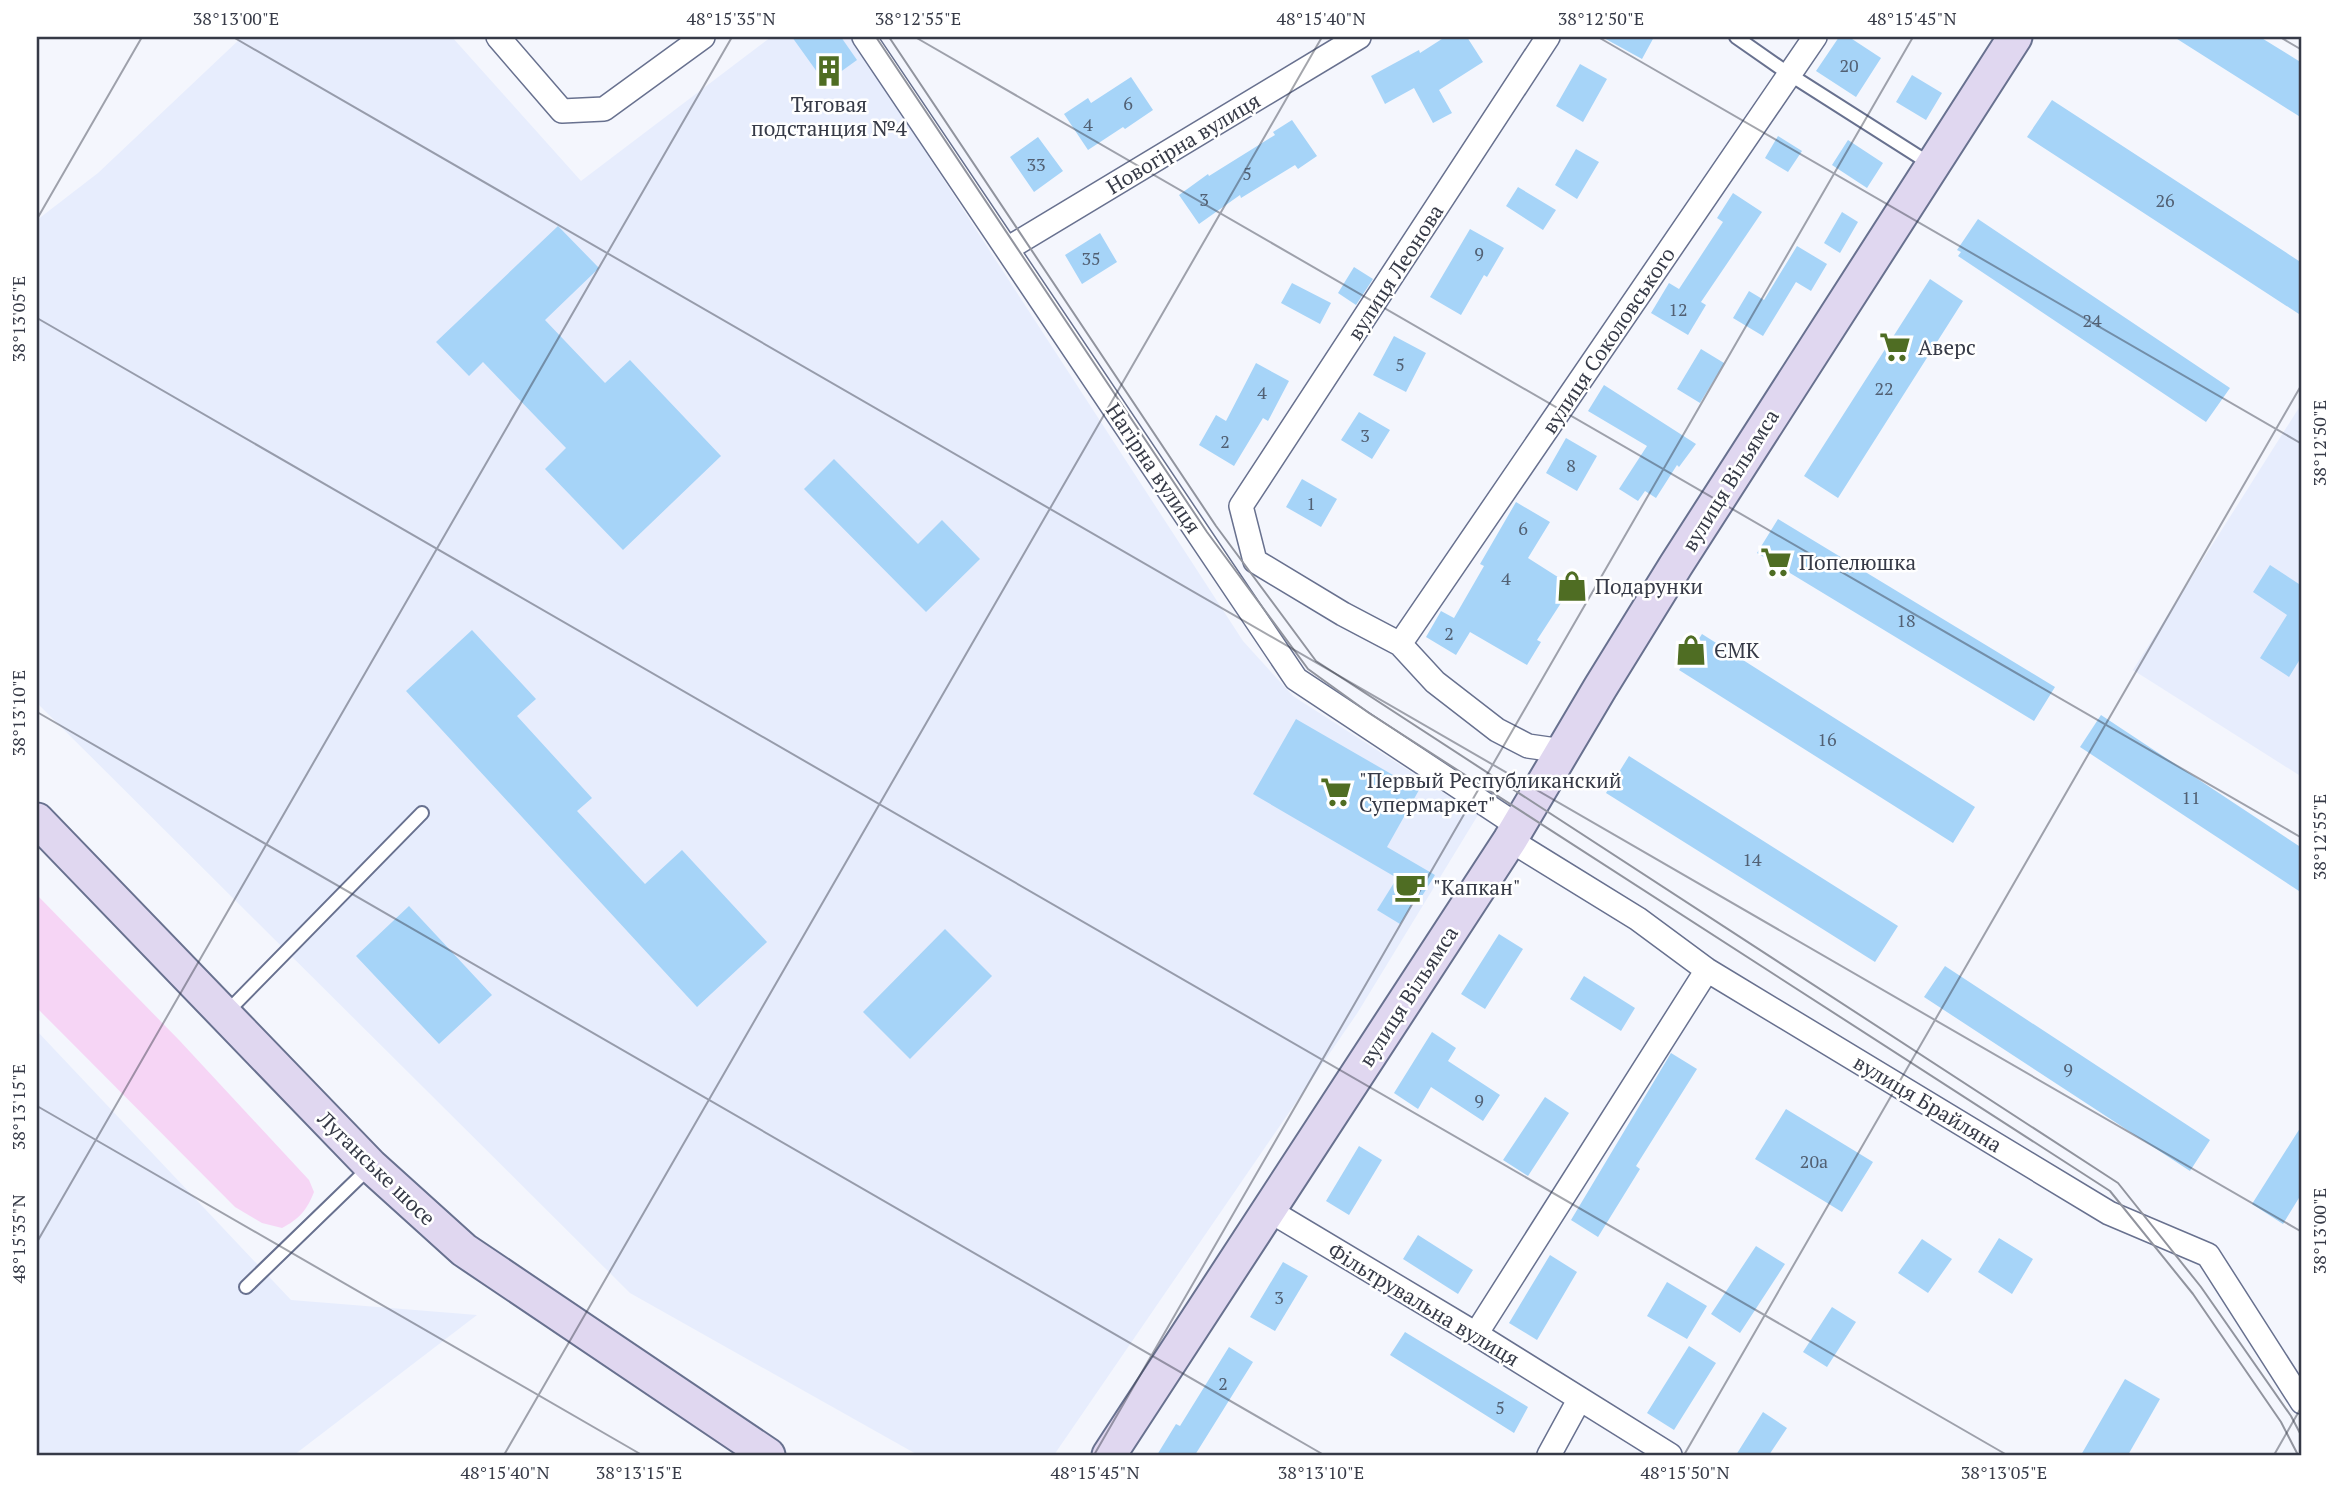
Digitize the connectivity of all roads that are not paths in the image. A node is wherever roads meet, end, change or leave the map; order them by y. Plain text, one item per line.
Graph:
1 (498, 37) edge
2 (703, 37) edge
3 (864, 37) edge
4 (1359, 37) edge
5 (1548, 37) edge
6 (1736, 37) edge
7 (1815, 37) edge
8 (2015, 37) edge
9 (1790, 74) junction
10 (1932, 165) junction
11 (1007, 249) junction
12 (1400, 644) junction
13 (1563, 751) junction
14 (422, 813) dead end
15 (37, 820) edge
16 (1514, 833) junction
17 (1707, 970) junction
18 (225, 1014) junction
19 (371, 1166) junction
20 (1268, 1209) junction
21 (246, 1287) dead end
22 (1476, 1334) junction
23 (1579, 1400) junction
24 (2302, 1402) edge
25 (768, 1455) edge
26 (1109, 1455) edge
27 (1549, 1455) edge
28 (1670, 1455) edge

1 - 2 street
3 - 11 street, Нагірна вулиця
4 - 11 street, Новогірна вулиця
5 - 12 street, вулиця Леонова
6 - 9 lane
7 - 9 street, вулиця Соколовського
8 - 10 street, вулиця Вільямса
9 - 10 lane
9 - 12 street, вулиця Соколовського
10 - 13 street, вулиця Вільямса
11 - 16 street, Нагірна вулиця
12 - 13 street
13 - 16 street, вулиця Вільямса
14 - 18 lane
15 - 18 street, Луганське шосе
16 - 17 street, вулиця Брайляна
16 - 20 street, вулиця Вільямса
17 - 22 street
17 - 24 street, вулиця Брайляна
18 - 19 street, Луганське шосе
19 - 21 lane
19 - 25 street, Луганське шосе
20 - 22 street, Фільтрувальна вулиця
20 - 26 street, вулиця Вільямса
22 - 23 street, Фільтрувальна вулиця
23 - 27 street
23 - 28 street, Фільтрувальна вулиця

